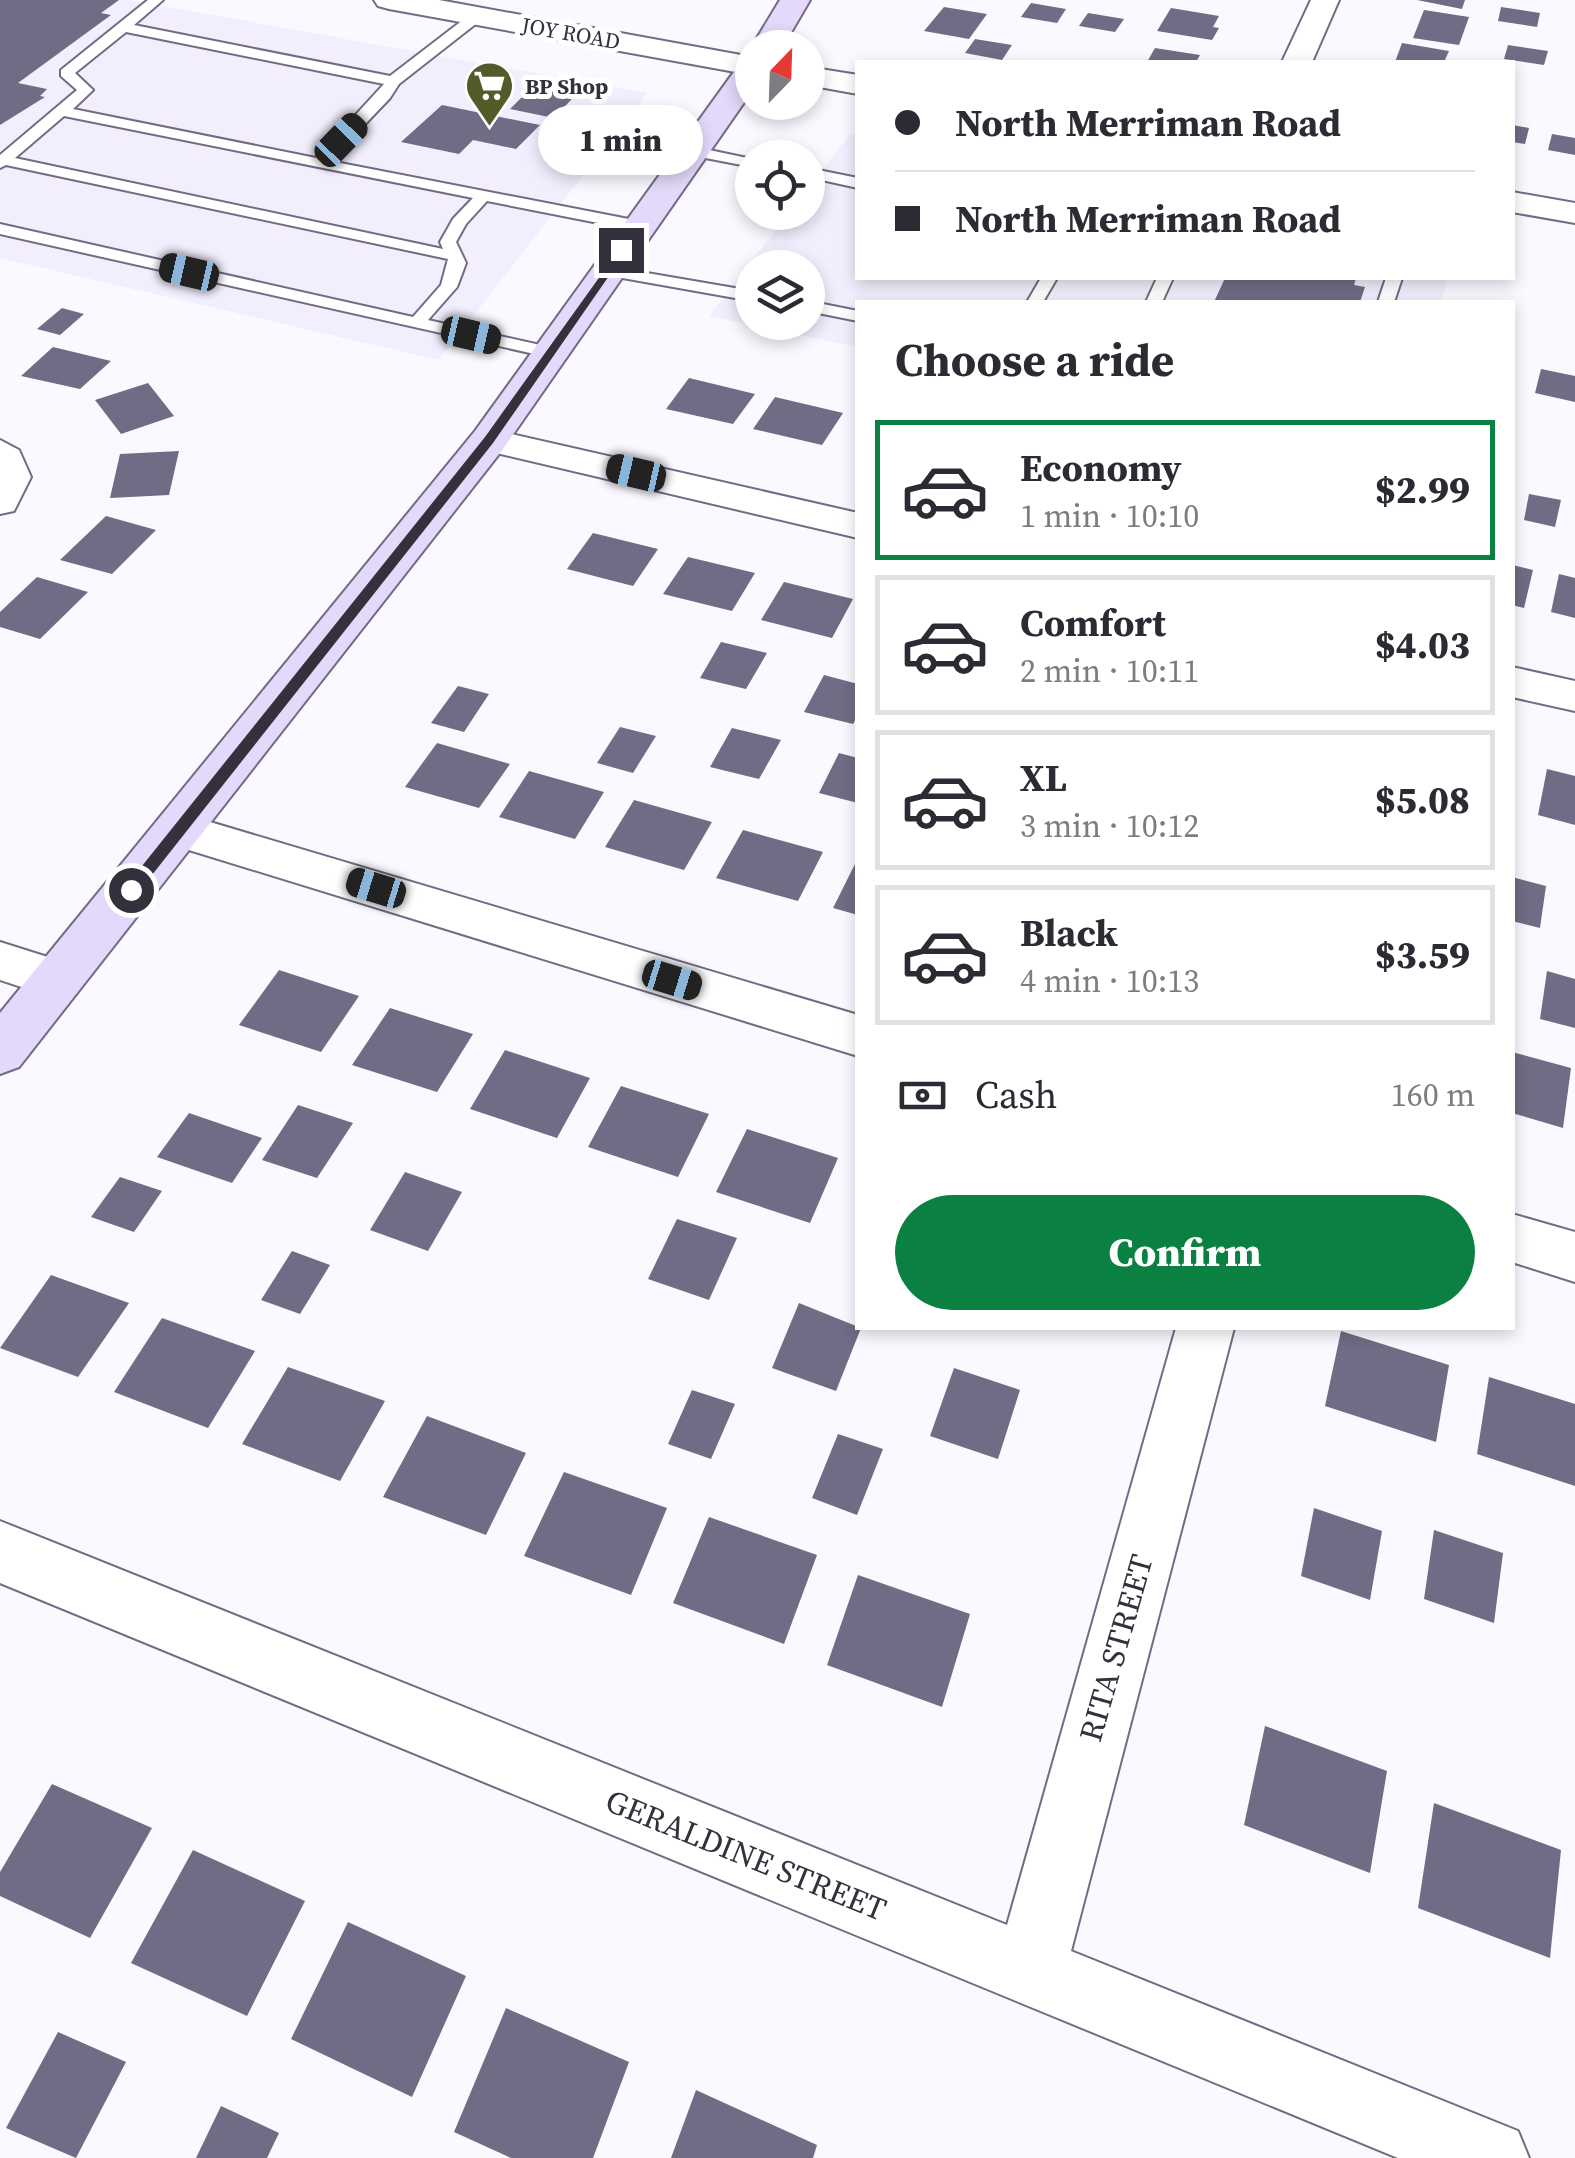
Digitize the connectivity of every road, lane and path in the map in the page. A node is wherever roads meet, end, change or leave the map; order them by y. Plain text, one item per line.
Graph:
1 (156, 0) edge
2 (389, 0) edge
3 (795, 0) edge
4 (1325, 0) edge
5 (477, 16) junction
6 (123, 27) junction
7 (777, 30) edge
8 (1298, 60) edge
9 (735, 65) edge
10 (825, 79) edge
11 (393, 81) junction
12 (855, 84) edge
13 (735, 93) edge
14 (62, 111) junction
15 (694, 152) junction
16 (735, 160) edge
17 (2, 162) edge
18 (319, 163) junction
19 (825, 176) edge
20 (855, 182) edge
21 (482, 196) junction
22 (1515, 203) edge
23 (1575, 213) edge
24 (639, 226) junction
25 (0, 229) edge
26 (455, 256) junction
27 (606, 270) junction
28 (735, 293) edge
29 (825, 309) edge
30 (855, 315) edge
31 (416, 323) junction
32 (552, 353) junction
33 (489, 440) junction
34 (0, 452) edge
35 (0, 502) edge
36 (855, 525) edge
37 (1515, 683) edge
38 (1575, 696) edge
39 (180, 830) junction
40 (0, 962) edge
41 (58, 980) junction
42 (855, 1035) edge
43 (0, 1052) edge
44 (1515, 1239) edge
45 (1575, 1257) edge
46 (1204, 1330) edge
47 (0, 1552) edge
48 (1030, 1970) junction
49 (1491, 2158) edge

1 - 6 lane
2 - 5 street, JOY ROAD
3 - 7 main road
4 - 8 street
5 - 9 street, JOY ROAD
5 - 11 lane
6 - 11 lane
6 - 14 lane
10 - 12 street
11 - 18 lane
13 - 15 main road
14 - 17 lane
14 - 18 lane
15 - 16 lane
15 - 24 main road
17 - 26 lane
18 - 21 lane
19 - 20 lane
21 - 24 lane
21 - 26 lane
22 - 23 street
24 - 27 main road
25 - 31 lane
26 - 31 lane
27 - 28 lane
27 - 32 main road
29 - 30 lane
31 - 32 lane
32 - 33 main road
33 - 36 street
33 - 39 main road
34 - 35 street
37 - 38 street
39 - 41 main road
39 - 42 street
40 - 41 street
41 - 43 main road
44 - 45 street
46 - 48 street, RITA STREET
47 - 48 street, GERALDINE STREET
48 - 49 street, GERALDINE STREET

